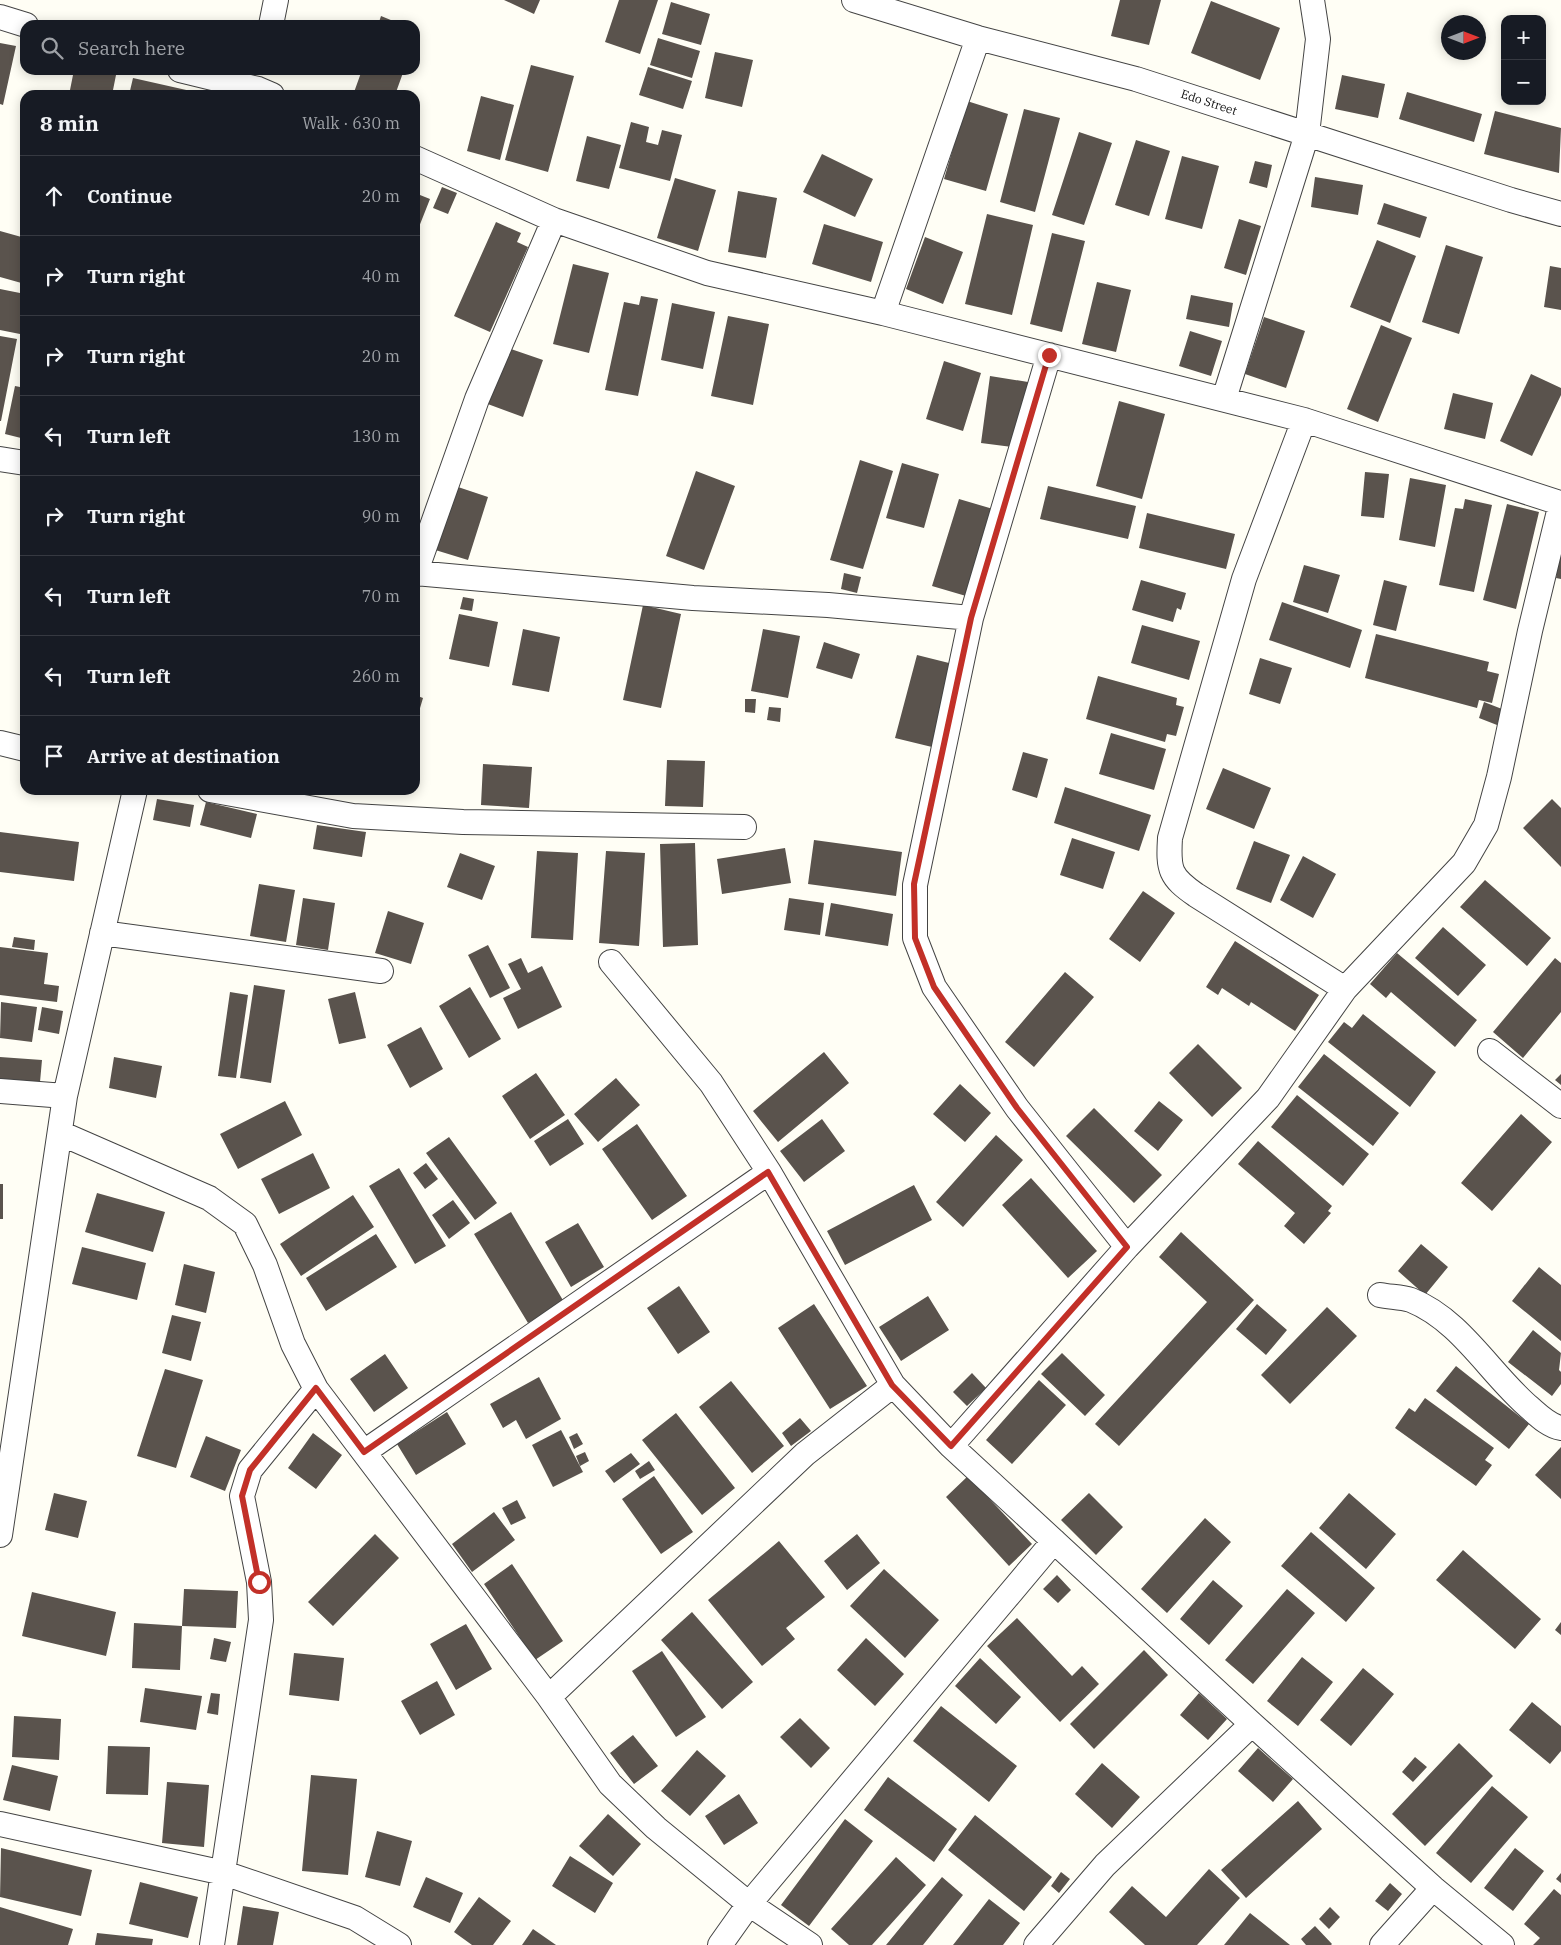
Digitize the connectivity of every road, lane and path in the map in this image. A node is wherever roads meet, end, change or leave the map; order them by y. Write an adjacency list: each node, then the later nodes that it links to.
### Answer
1 (276, 0): 5 (street)
2 (854, 0): 7 (street, Edo Street)
3 (1312, 0): 10 (street)
4 (0, 17): 6 (street)
5 (272, 20)
6 (20, 23)
7 (978, 38): 10 (street, Edo Street); 14 (street)
8 (204, 75): 9 (street)
9 (262, 87)
10 (1307, 134): 12 (street, Edo Street); 16 (street)
11 (420, 160): 13 (street)
12 (1561, 214)
13 (554, 220): 14 (street); 21 (street)
14 (883, 313): 15 (street)
15 (1049, 355): 16 (street); 23 (street)
16 (1224, 399): 17 (street)
17 (1304, 420): 20 (street); 32 (street)
18 (0, 459): 19 (street)
19 (20, 462)
20 (1560, 503): 32 (street)
21 (420, 560)
22 (420, 574): 23 (street)
23 (971, 618): 39 (street)
24 (0, 743): 25 (street)
25 (20, 748)
26 (134, 795): 29 (street)
27 (238, 795): 28 (street)
28 (744, 827)
29 (102, 934): 31 (street); 35 (street)
30 (611, 962): 38 (street)
31 (382, 971)
32 (1345, 989): 39 (street)
33 (1490, 1051): 36 (street)
34 (0, 1091): 35 (street)
35 (65, 1096): 37 (street)
36 (1561, 1106)
37 (60, 1133): 42 (street); 46 (street)
38 (768, 1172): 41 (street); 45 (street)
39 (1127, 1247): 44 (street)
40 (1380, 1295): 43 (street)
41 (892, 1385): 44 (street); 48 (street)
42 (316, 1388): 45 (street); 51 (street)
43 (1561, 1428)
44 (951, 1446): 47 (street)
45 (364, 1452): 48 (street)
46 (0, 1535)
47 (1054, 1541): 49 (street); 53 (street)
48 (549, 1698): 53 (street)
49 (1252, 1724): 52 (street); 58 (street)
50 (0, 1824): 51 (street)
51 (224, 1873): 54 (street); 55 (street)
52 (1433, 1888): 59 (street); 60 (street)
53 (749, 1904): 56 (street); 57 (street)
54 (212, 1945)
55 (399, 1945)
56 (720, 1945)
57 (810, 1945)
58 (1036, 1945)
59 (1382, 1945)
60 (1502, 1945)

